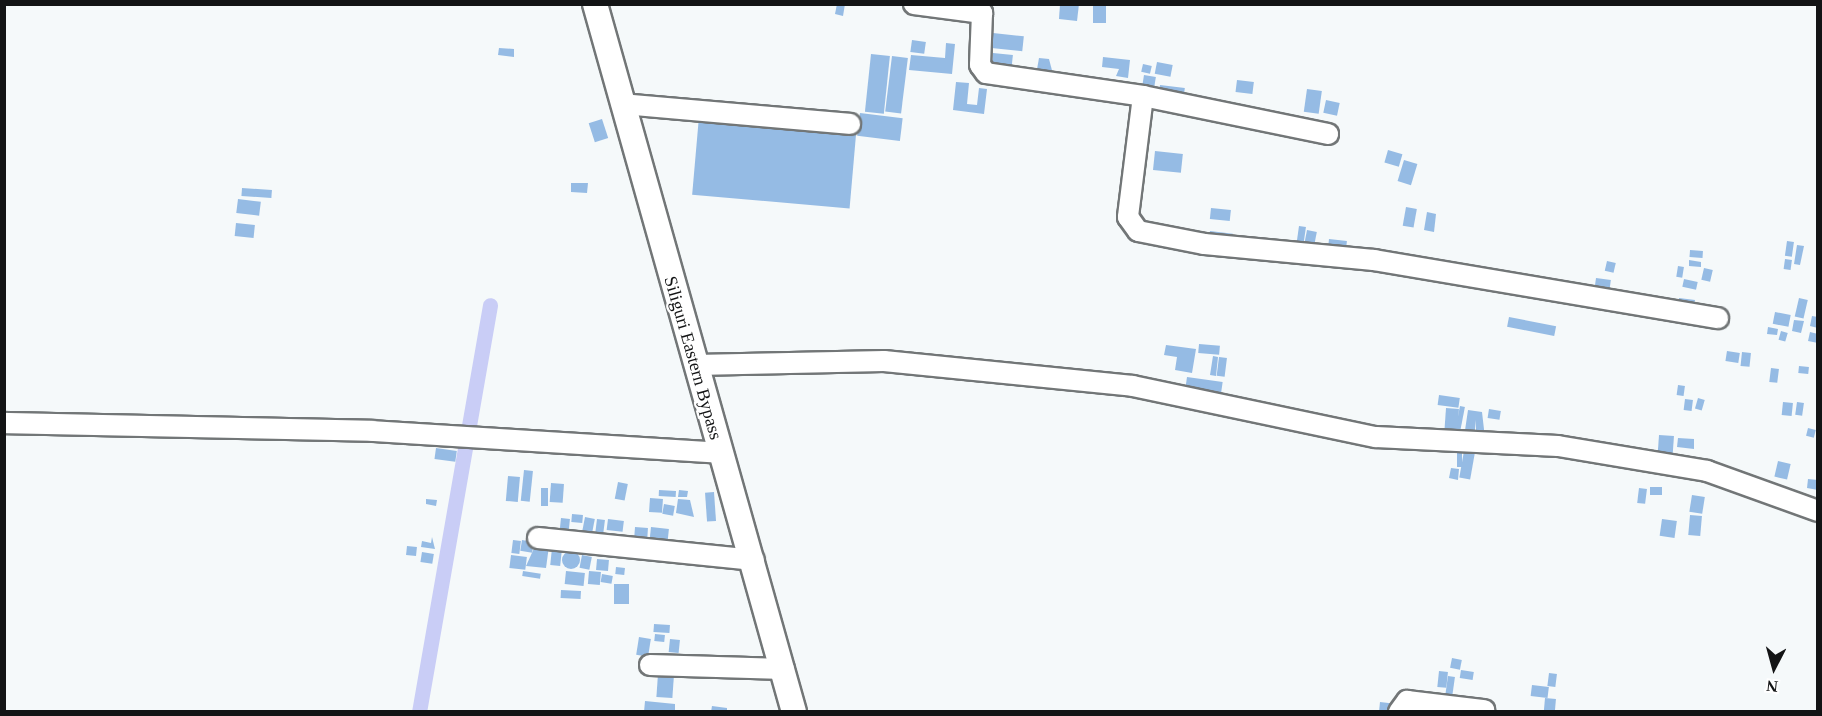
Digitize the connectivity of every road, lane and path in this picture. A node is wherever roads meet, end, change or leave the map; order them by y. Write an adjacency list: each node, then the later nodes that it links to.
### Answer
1 (595, 4): 4 (main road, Siliguri Eastern Bypass)
2 (914, 4): 3 (street)
3 (1143, 96): 6 (street); 7 (street)
4 (622, 104): 5 (street); 8 (main road, Siliguri Eastern Bypass)
5 (850, 124)
6 (1328, 135)
7 (1718, 318)
8 (695, 365): 10 (main road, Siliguri Eastern Bypass); 11 (street)
9 (4, 423): 10 (street)
10 (721, 453): 13 (main road, Siliguri Eastern Bypass)
11 (1818, 511)
12 (538, 538): 13 (street)
13 (754, 560): 15 (main road, Siliguri Eastern Bypass)
14 (650, 665): 15 (street)
15 (783, 669): 17 (main road, Siliguri Eastern Bypass)
16 (1484, 710): 18 (street)
17 (794, 711)
18 (1399, 711)

